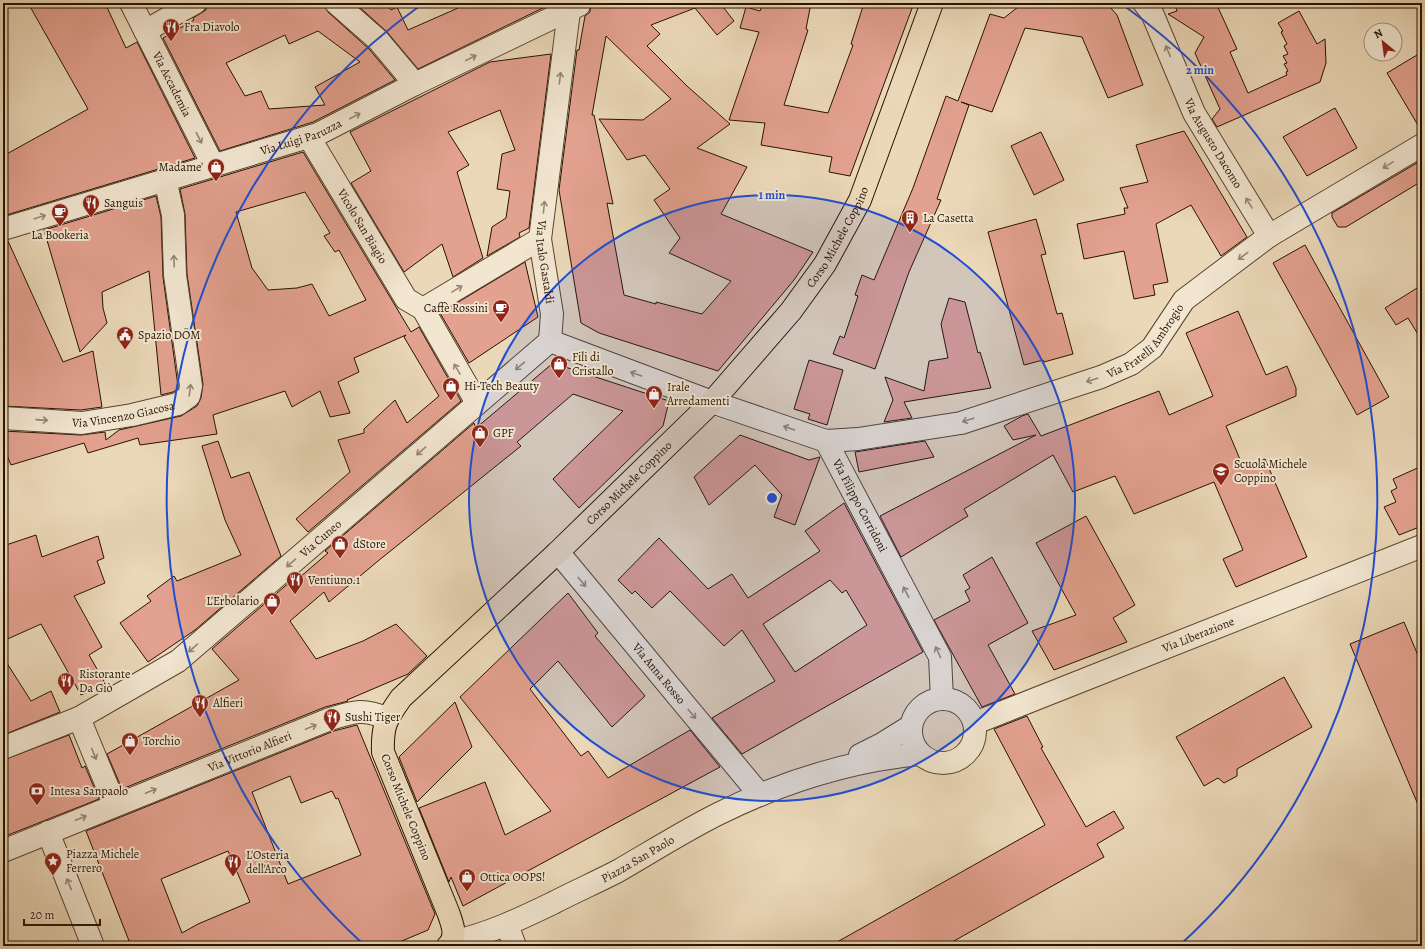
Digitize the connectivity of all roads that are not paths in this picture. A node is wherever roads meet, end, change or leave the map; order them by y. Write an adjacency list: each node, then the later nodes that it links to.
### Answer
1 (131, 3): 7 (street, Via Accademia)
2 (336, 3): 8 (street)
3 (932, 3): 18 (main road, Corso Michele Coppino)
4 (1144, 3): 14 (street, Via Augusto Dacomo, one-way to 4)
5 (192, 5): 7 (street)
6 (575, 7): 8 (street, Via Luigi Paruzza, one-way to 6); 15 (street, Via Italo Gastaldi, one-way to 6)
7 (145, 31): 11 (street, Via Accademia, one-way to 11)
8 (415, 84): 9 (street, Via Luigi Paruzza, one-way to 8)
9 (309, 137): 11 (street, Via Luigi Paruzza); 16 (street, Vicolo San Biagio)
10 (1422, 145): 14 (street, Via Fratelli Ambrogio, one-way to 14)
11 (213, 165): 12 (street, Via Luigi Paruzza)
12 (165, 179): 13 (street, Via Luigi Paruzza, one-way to 12); 20 (street, Via Vincenzo Giacosa, one-way to 12)
13 (3, 229)
14 (1269, 236): 21 (street, Via Fratelli Ambrogio, one-way to 21)
15 (540, 238): 16 (street, one-way to 15); 17 (street, Via Italo Gastaldi)
16 (423, 309): 19 (street, Vicolo San Biagio, one-way to 16)
17 (550, 341): 18 (street, one-way to 17); 19 (street, Via Cuneo, one-way to 19)
18 (712, 402): 21 (street, one-way to 18); 23 (main road, Corso Michele Coppino)
19 (477, 403): 25 (street, Via Cuneo, one-way to 25)
20 (3, 418)
21 (826, 441): 24 (street, Via Filippo Corridoni, one-way to 21)
22 (1422, 546): 27 (street, Via Liberazione)
23 (558, 552): 26 (main road, Corso Michele Coppino); 32 (street, Via Anna Rosso, one-way to 32)
24 (942, 689): 27 (street); 28 (street, Piazza San Paolo)
25 (79, 718): 29 (street, Via Cuneo); 33 (street, one-way to 33)
26 (386, 718): 33 (street, Via Vittorio Alfieri, one-way to 26); 37 (main road, Corso Michele Coppino)
27 (975, 723): 30 (street)
28 (911, 726): 30 (street); 31 (street, Piazza San Paolo)
29 (3, 748)
30 (919, 754): 31 (street, Piazza San Paolo)
31 (823, 773): 32 (street, Piazza San Paolo)
32 (760, 795): 36 (street, Piazza San Paolo)
33 (115, 805): 34 (street, one-way to 33)
34 (48, 832): 35 (street); 38 (street, one-way to 34)
35 (3, 851)
36 (507, 926): 37 (street, Piazza San Paolo); 39 (street)
37 (450, 944)
38 (94, 946)
39 (515, 946)

